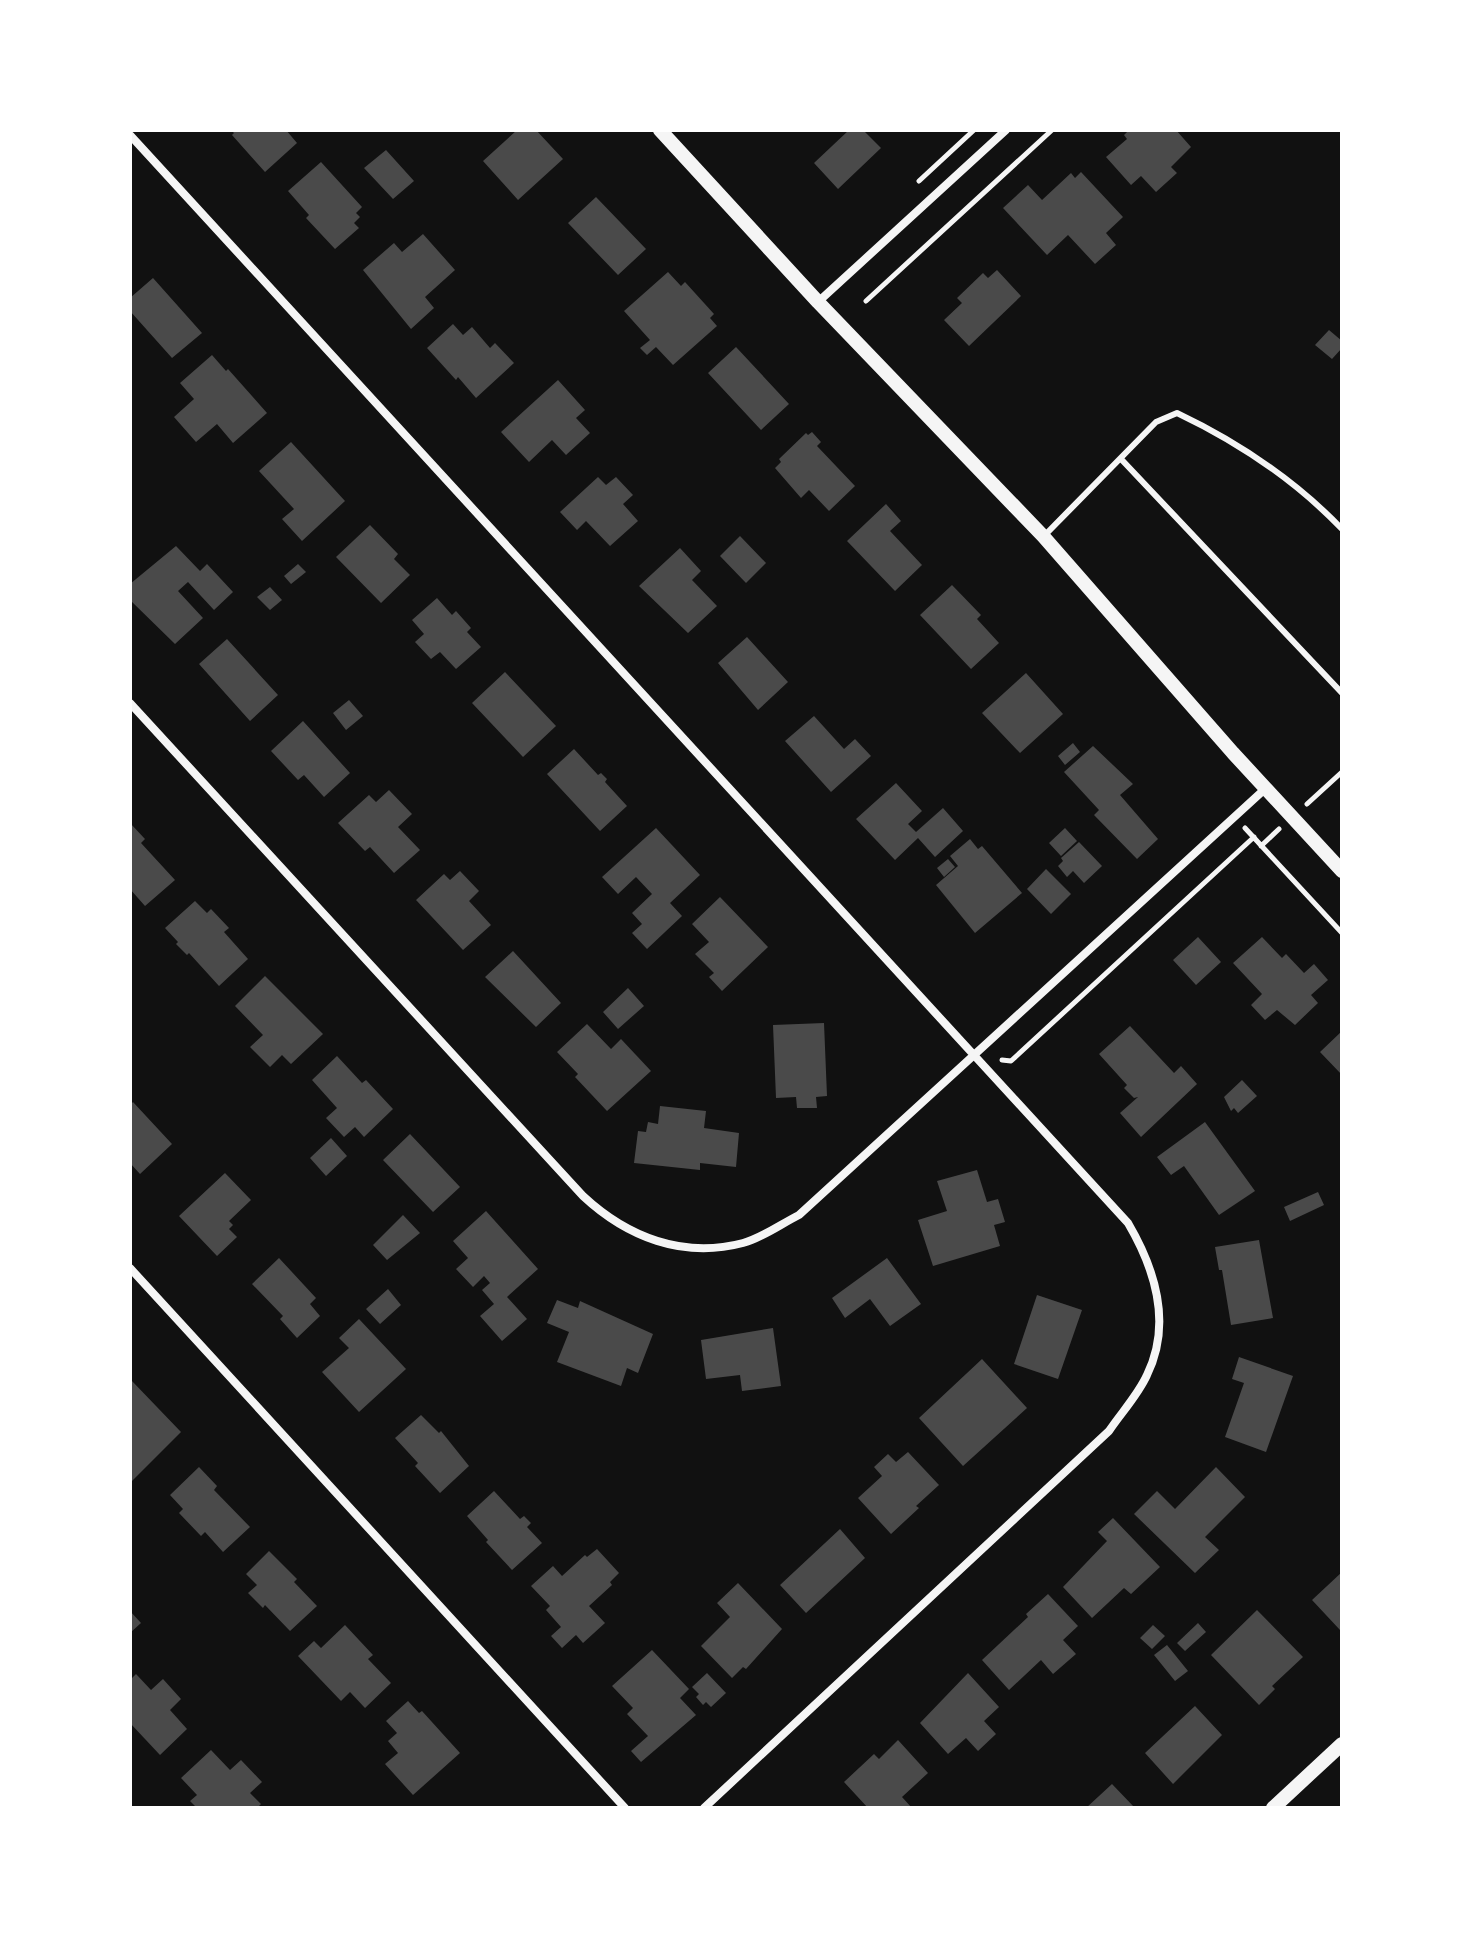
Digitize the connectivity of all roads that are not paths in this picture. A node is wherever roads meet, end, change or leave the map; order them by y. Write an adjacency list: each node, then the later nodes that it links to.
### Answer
1 (660, 130): 4 (street)
2 (1006, 130): 4 (street)
3 (130, 135): 12 (street)
4 (818, 302): 7 (street)
5 (1121, 459): 6 (lane); 7 (lane); 8 (lane)
6 (1341, 525)
7 (1043, 536): 10 (street)
8 (1342, 693)
9 (130, 703): 12 (street)
10 (1266, 788): 11 (street); 12 (street)
11 (1342, 871)
12 (975, 1056): 16 (street)
13 (130, 1268): 15 (street)
14 (1342, 1744): 17 (street)
15 (625, 1808)
16 (704, 1808)
17 (1273, 1808)

